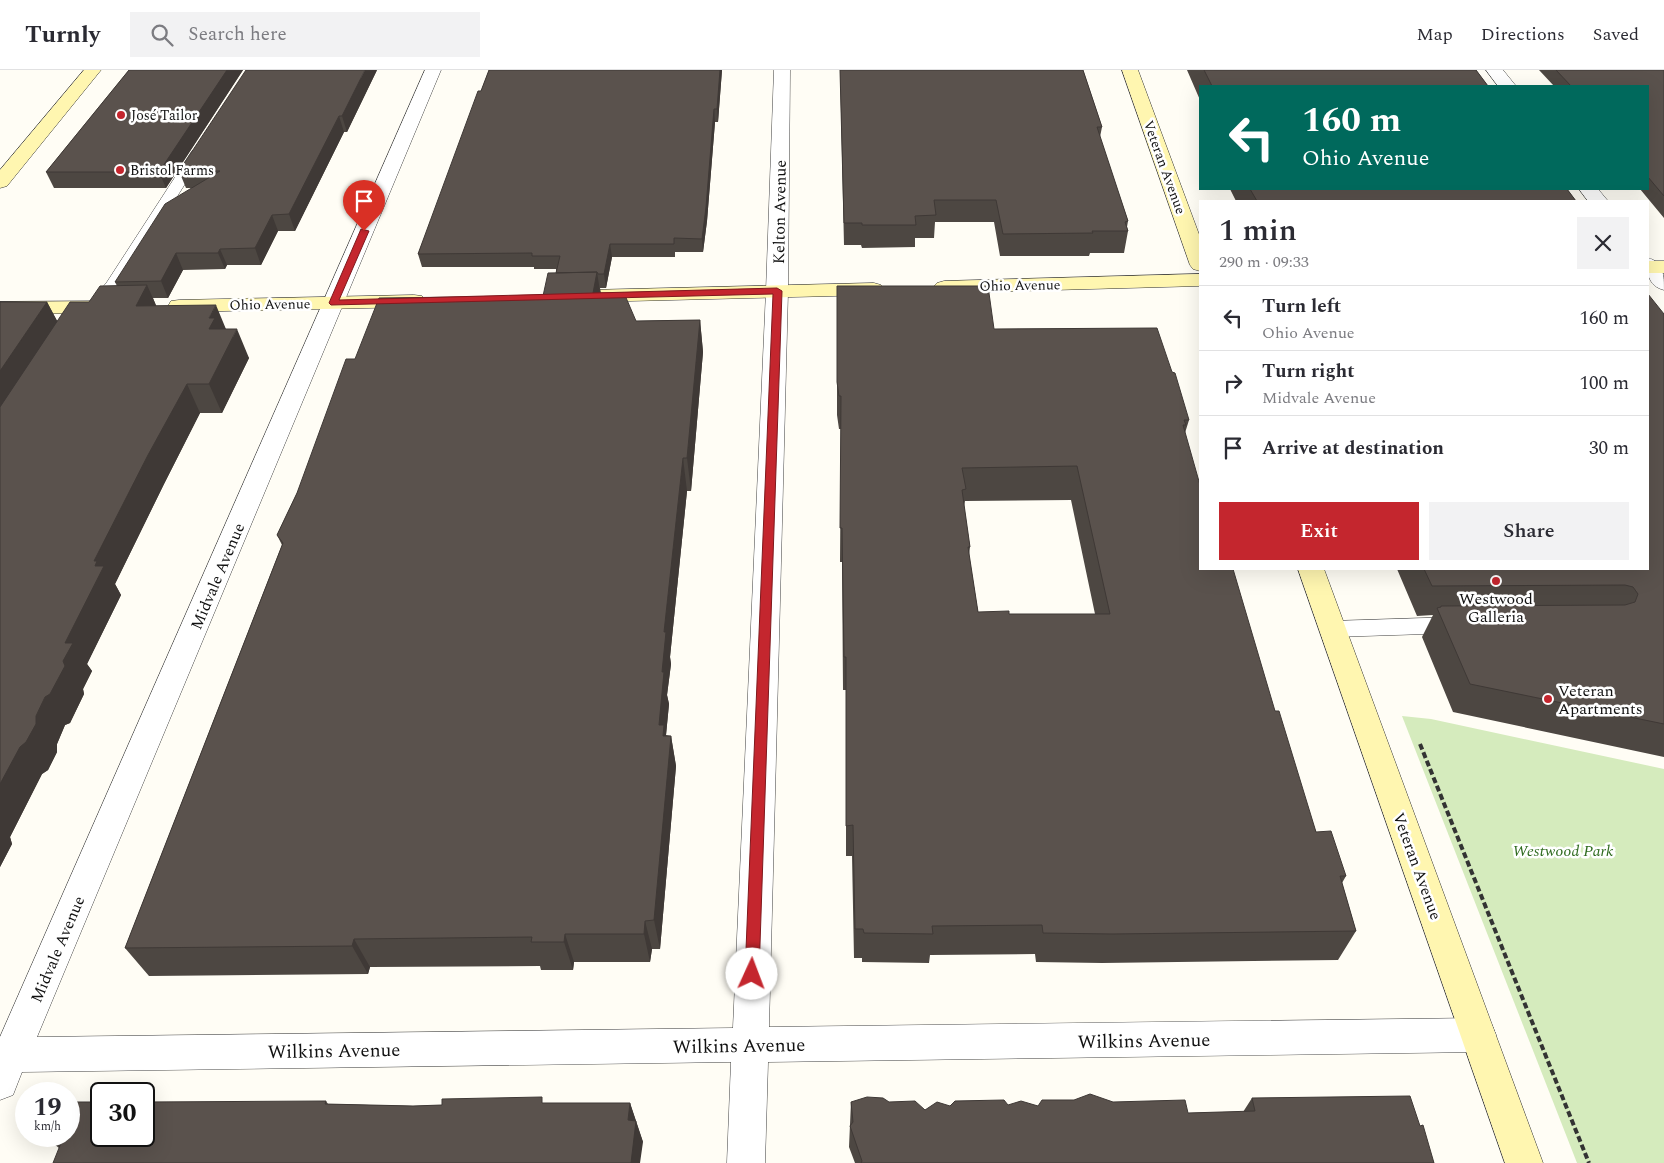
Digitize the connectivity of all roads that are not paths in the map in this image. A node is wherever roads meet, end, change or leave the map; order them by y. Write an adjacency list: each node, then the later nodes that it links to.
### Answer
1 (93, 70): 8 (street)
2 (433, 70): 20 (street, Midvale Avenue)
3 (782, 70): 17 (street, Kelton Avenue)
4 (1130, 70): 11 (street, Veteran Avenue)
5 (1494, 70): 6 (street)
6 (1506, 85)
7 (204, 142): 24 (lane)
8 (0, 182)
9 (1589, 190): 10 (street)
10 (1597, 200)
11 (1199, 261)
12 (1652, 266): 14 (street)
13 (1199, 280): 15 (street, Ohio Avenue)
14 (1664, 284)
15 (927, 287)
16 (897, 288): 17 (street)
17 (777, 291): 18 (street); 29 (street, Kelton Avenue)
18 (571, 297)
19 (431, 300): 20 (street, Ohio Avenue)
20 (334, 303): 21 (street, Ohio Avenue); 30 (street, Midvale Avenue)
21 (154, 306)
22 (124, 307): 24 (street)
23 (0, 308): 24 (street)
24 (88, 315)
25 (1311, 570): 27 (street, Veteran Avenue)
26 (1476, 625): 27 (lane)
27 (1333, 629): 28 (street, Veteran Avenue)
28 (1478, 1035): 29 (street, Wilkins Avenue); 32 (street, Veteran Avenue)
29 (750, 1045): 30 (street, Wilkins Avenue); 31 (street, Kelton Avenue)
30 (4, 1064)
31 (746, 1163)
32 (1524, 1163)

